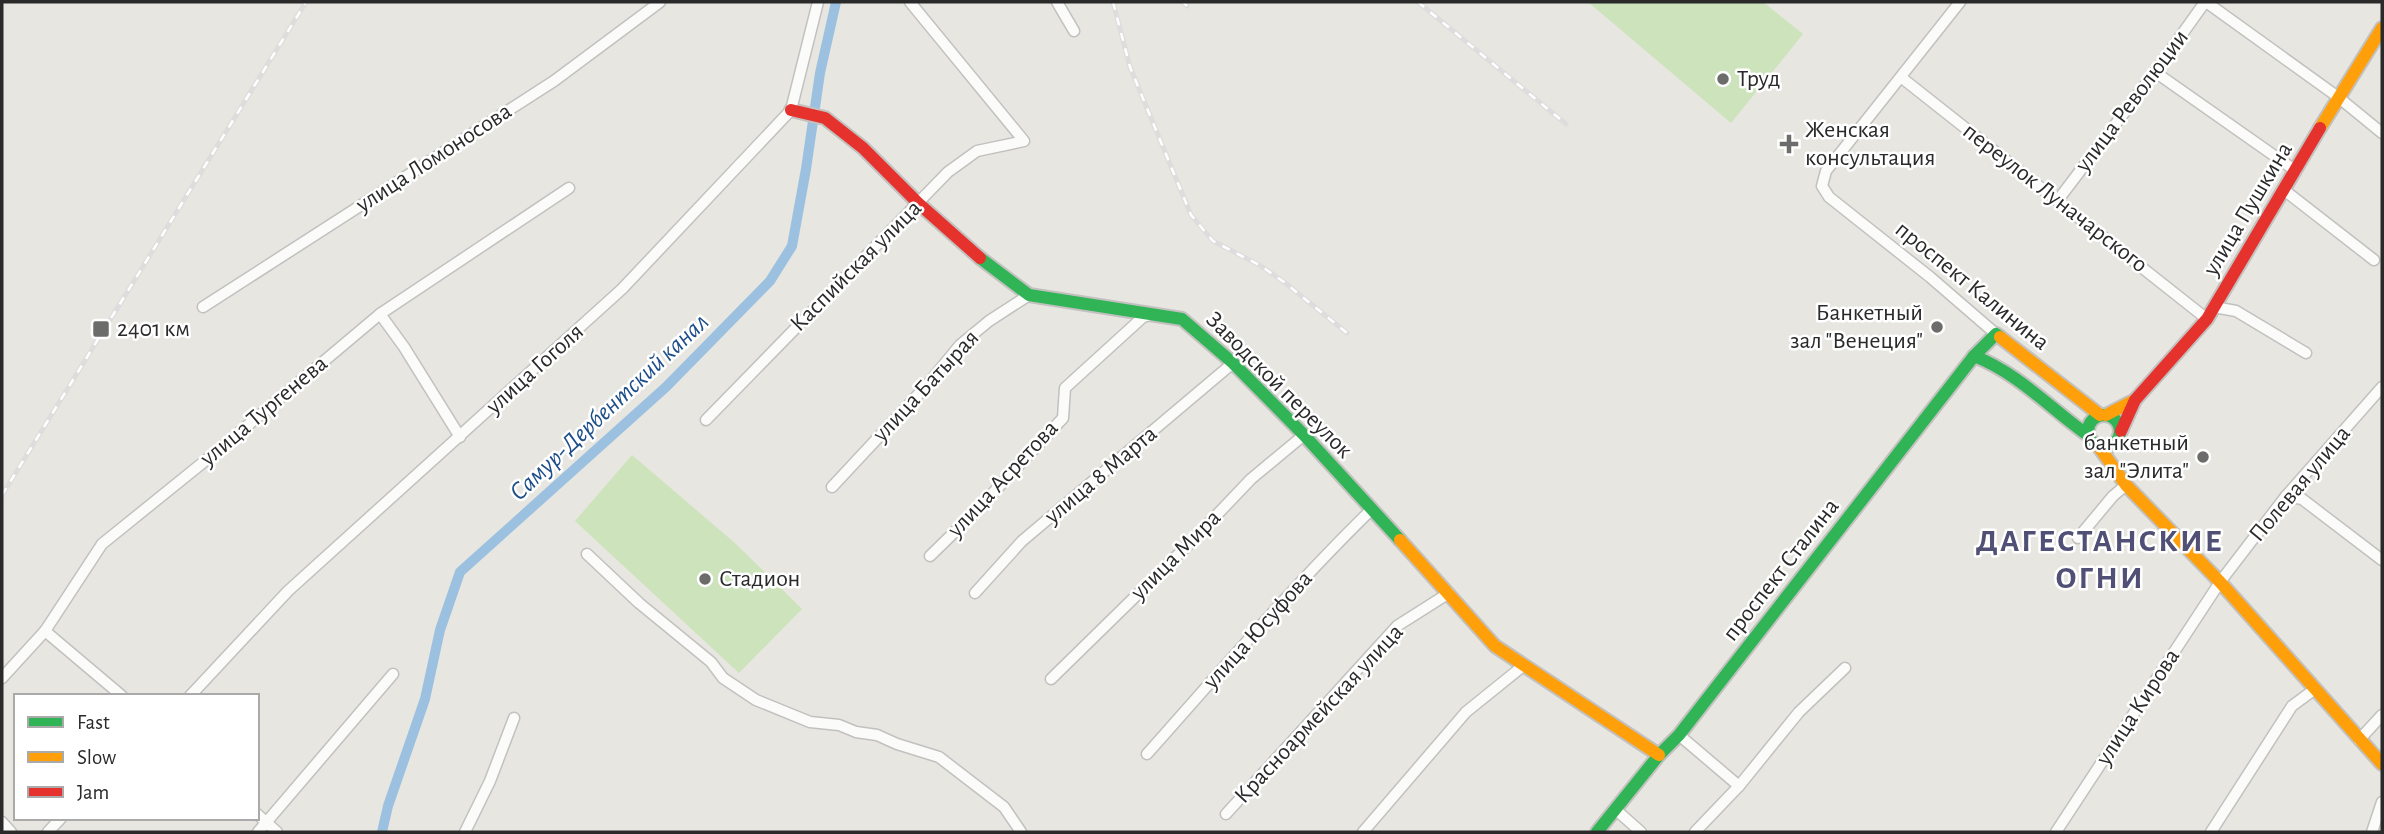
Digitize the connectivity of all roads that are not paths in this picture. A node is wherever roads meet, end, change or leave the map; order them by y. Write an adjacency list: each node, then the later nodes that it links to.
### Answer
1 (660, 2): 21 (street, улица Ломоносова)
2 (818, 2): 12 (street, улица Гоголя)
3 (910, 2): 18 (street, Каспийская улица)
4 (1057, 2): 8 (street)
5 (1960, 2): 10 (street)
6 (2206, 2): 9 (street, улица Революции); 11 (street)
7 (2382, 28): 11 (street, улица Пушкина)
8 (1074, 31)
9 (2155, 72): 14 (street); 17 (street, улица Революции)
10 (1902, 78): 17 (street, переулок Луначарского); 26 (street, проспект Калинина)
11 (2338, 97): 13 (street); 14 (street, улица Пушкина)
12 (796, 111): 18 (street, Заводской переулок); 37 (street, улица Гоголя)
13 (2382, 132)
14 (2296, 171): 16 (street, улица Пушкина)
15 (569, 188): 23 (street, улица Тургенева)
16 (2284, 190): 19 (street); 22 (street, улица Пушкина)
17 (2058, 201): 25 (street, переулок Луначарского)
18 (918, 203): 20 (street, Заводской переулок); 33 (street, Каспийская улица)
19 (2374, 260)
20 (1029, 295): 24 (street, Заводской переулок); 40 (street, улица Батырая)
21 (203, 307)
22 (2214, 307): 25 (street, улица Пушкина); 27 (street)
23 (380, 314): 37 (street); 50 (street, улица Тургенева)
24 (1154, 314): 29 (street, Заводской переулок); 45 (street, улица Асретова)
25 (2207, 319): 31 (street, улица Пушкина)
26 (1996, 334): 28 (street, проспект Сталина); 32 (street, проспект Калинина)
27 (2306, 353)
28 (1974, 356): 36 (street, проспект Калинина); 61 (street, проспект Сталина)
29 (1233, 363): 35 (street, Заводской переулок); 48 (street, улица 8 Марта)
30 (2382, 387): 41 (street, Полевая улица)
31 (2135, 400): 32 (street); 34 (street)
32 (2103, 415): 34 (street); 36 (street)
33 (706, 420)
34 (2120, 432): 38 (street); 39 (street)
35 (1304, 435): 42 (street, Заводской переулок); 55 (street, улица Мира)
36 (2089, 436): 38 (street)
37 (460, 437): 58 (street, улица Гоголя)
38 (2099, 447): 39 (street)
39 (2124, 481): 43 (street); 47 (street)
40 (832, 487)
41 (2286, 496): 46 (street); 47 (street, Полевая улица)
42 (1372, 509): 49 (street, Заводской переулок); 63 (street, улица Юсуфова)
43 (2078, 538)
44 (587, 554): 77 (street)
45 (930, 556)
46 (2382, 560)
47 (2220, 582): 56 (street); 82 (street, улица Кирова)
48 (975, 593)
49 (1449, 593): 51 (street, Заводской переулок); 69 (street, Красноармейская улица)
50 (45, 631): 54 (street, улица Тургенева); 57 (street)
51 (1523, 666): 64 (street, Заводской переулок); 78 (street)
52 (1845, 668): 66 (street)
53 (393, 674): 72 (street)
54 (2, 678)
55 (1051, 679)
56 (2315, 689): 62 (street); 83 (street)
57 (120, 694)
58 (192, 694)
59 (2382, 715): 62 (street)
60 (514, 718): 76 (street)
61 (1679, 735): 64 (street, проспект Сталина); 66 (street)
62 (2359, 740): 65 (street)
63 (1147, 754)
64 (1659, 755): 68 (street, проспект Сталина)
65 (2382, 764)
66 (1739, 786): 81 (street)
67 (2382, 802): 84 (street)
68 (1615, 809): 79 (street, проспект Сталина); 80 (street)
69 (1226, 814)
70 (259, 816): 72 (street)
71 (2, 822): 73 (street)
72 (268, 824): 74 (street); 75 (street)
73 (11, 832)
74 (258, 832)
75 (278, 832)
76 (465, 832)
77 (1021, 832)
78 (1363, 832)
79 (1597, 832)
80 (1641, 832)
81 (1695, 832)
82 (2056, 832)
83 (2211, 832)
84 (2372, 832)

